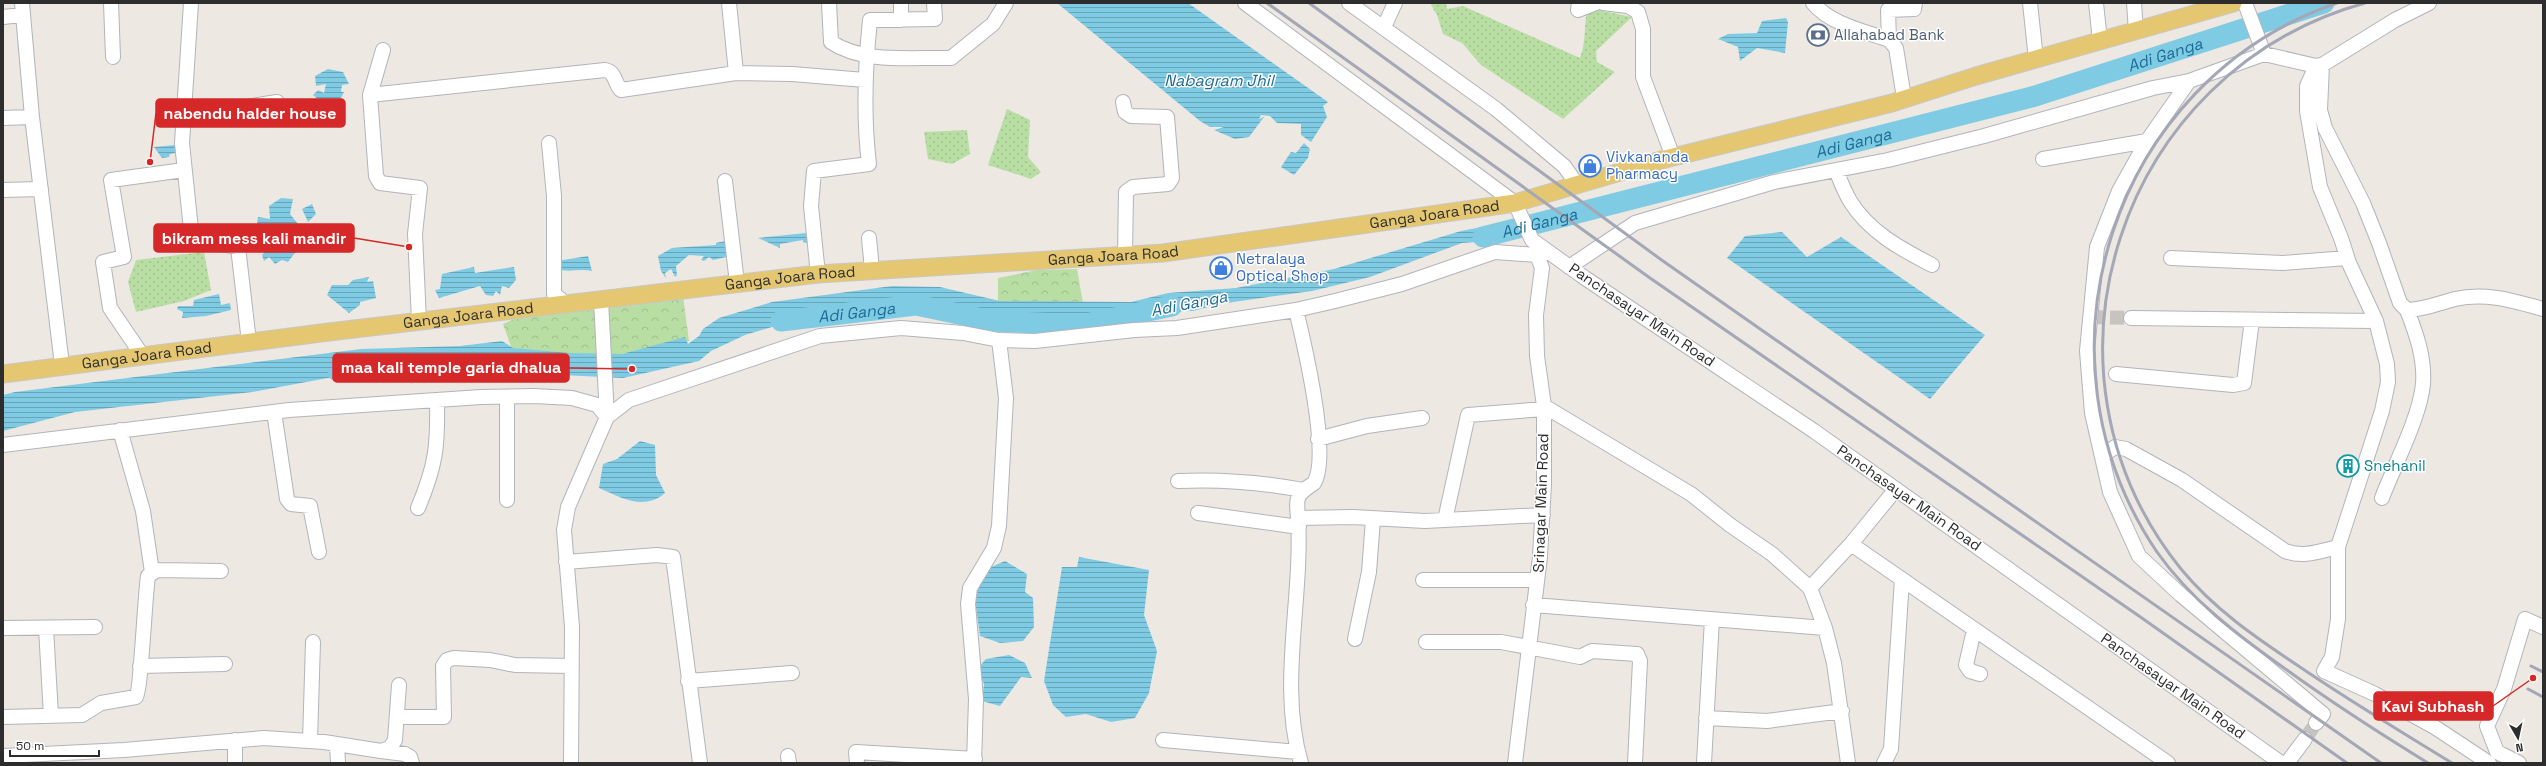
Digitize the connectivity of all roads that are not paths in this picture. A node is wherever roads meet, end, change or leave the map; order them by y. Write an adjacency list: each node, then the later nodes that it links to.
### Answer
1 (111, 3): 32 (street)
2 (191, 3): 43 (street)
3 (729, 3): 35 (street)
4 (829, 3): 31 (street)
5 (900, 3): 24 (street)
6 (934, 3): 24 (street)
7 (1006, 3): 31 (street)
8 (1245, 3): 55 (street)
9 (1349, 3): 25 (street)
10 (1396, 3): 25 (street)
11 (1579, 3): 12 (street)
12 (1596, 3)
13 (1603, 3): 47 (street)
14 (1813, 3): 27 (street)
15 (1915, 3): 27 (street)
16 (2030, 3): 33 (street)
17 (2096, 3): 28 (street)
18 (2134, 3): 26 (street)
19 (2233, 3): 26 (main road, Ganga Joara Road)
20 (2245, 3): 30 (street)
21 (2429, 3): 34 (street)
22 (22, 9): 23 (street); 42 (street)
23 (3, 16)
24 (901, 20): 31 (street)
25 (1384, 27): 52 (street)
26 (2136, 31): 28 (main road, Ganga Joara Road)
27 (1889, 40): 39 (street)
28 (2100, 41): 33 (main road, Ganga Joara Road)
29 (383, 50): 38 (street)
30 (2264, 54): 34 (street); 37 (street)
31 (866, 56): 36 (street)
32 (113, 57)
33 (2036, 59): 39 (main road, Ganga Joara Road)
34 (2319, 66): 60 (street); 70 (street)
35 (736, 73): 36 (street); 38 (street)
36 (865, 80): 64 (street)
37 (2189, 82): 45 (street); 50 (street)
38 (370, 95): 74 (street)
39 (1904, 98): 47 (main road, Ganga Joara Road)
40 (277, 102): 43 (street)
41 (1123, 102): 58 (street)
42 (32, 117): 44 (street); 53 (street)
43 (183, 117): 49 (street)
44 (3, 118)
45 (2147, 140): 48 (street); 90 (street)
46 (549, 143): 67 (street)
47 (1673, 157): 52 (main road, Ganga Joara Road)
48 (2043, 159)
49 (184, 170): 76 (street); 77 (street)
50 (1836, 170): 61 (street); 62 (street)
51 (725, 181): 65 (street)
52 (1577, 184): 55 (main road, Ganga Joara Road)
53 (41, 189): 54 (street); 78 (street)
54 (3, 190)
55 (1515, 203): 57 (street, Panchasayar Main Road); 58 (main road, Ganga Joara Road)
56 (869, 238): 63 (street)
57 (1542, 253): 62 (street, Panchasayar Main Road); 69 (street); 83 (street, Srinagar Main Road)
58 (1125, 255): 63 (main road, Ganga Joara Road)
59 (2171, 258): 60 (street)
60 (2347, 258): 73 (street)
61 (1932, 265)
62 (1569, 266): 92 (street, Panchasayar Main Road)
63 (872, 270): 64 (main road, Ganga Joara Road)
64 (818, 274): 65 (main road, Ganga Joara Road)
65 (737, 283): 66 (main road, Ganga Joara Road)
66 (601, 300): 67 (main road, Ganga Joara Road); 85 (street)
67 (566, 304): 74 (main road, Ganga Joara Road)
68 (2543, 309): 70 (street)
69 (1296, 310): 75 (street); 88 (street)
70 (2407, 310): 94 (street)
71 (2131, 318): 72 (street)
72 (2252, 320): 73 (street); 80 (street)
73 (2376, 320): 103 (street)
74 (419, 321): 76 (main road, Ganga Joara Road)
75 (1000, 340): 85 (street); 145 (street)
76 (249, 342): 77 (main road, Ganga Joara Road)
77 (142, 355): 78 (main road, Ganga Joara Road)
78 (62, 365): 79 (main road, Ganga Joara Road)
79 (3, 374)
80 (2116, 374)
81 (507, 397): 82 (street); 85 (street); 95 (street)
82 (437, 400): 84 (street); 96 (street)
83 (1544, 408): 98 (street, Srinagar Main Road); 100 (street); 111 (street)
84 (274, 412): 87 (street); 104 (street)
85 (607, 417): 105 (street)
86 (1422, 418): 88 (street)
87 (120, 430): 89 (street); 107 (street)
88 (1318, 439): 93 (street)
89 (3, 445)
90 (2102, 456): 103 (street); 136 (street)
91 (1178, 481): 93 (street)
92 (1896, 489): 102 (street); 158 (street, Panchasayar Main Road)
93 (1303, 490): 101 (street)
94 (2382, 498)
95 (507, 500)
96 (418, 508)
97 (1198, 513): 101 (street)
98 (1543, 515): 100 (street); 110 (street, Srinagar Main Road)
99 (1373, 519): 100 (street); 101 (street); 120 (street)
100 (1445, 520)
101 (1299, 522): 144 (street)
102 (1851, 544): 108 (street); 111 (street)
103 (2338, 547): 160 (street)
104 (319, 552)
105 (566, 562): 126 (street); 129 (street)
106 (221, 570): 107 (street)
107 (152, 572): 125 (street)
108 (1902, 579): 119 (street); 156 (street)
109 (1423, 580): 110 (street)
110 (1537, 580): 112 (street, Srinagar Main Road)
111 (1810, 588): 118 (street)
112 (1533, 605): 113 (street); 123 (street, Srinagar Main Road)
113 (1712, 619): 118 (street); 135 (street)
114 (95, 627): 117 (street)
115 (2543, 627): 161 (street)
116 (3, 628): 117 (street)
117 (46, 628): 132 (street)
118 (1825, 628): 131 (street)
119 (1974, 630): 128 (street); 157 (street)
120 (1355, 639)
121 (313, 642): 140 (street)
122 (1426, 642): 123 (street)
123 (1529, 648): 152 (street, Srinagar Main Road); 153 (street)
124 (225, 664): 125 (street)
125 (140, 666): 132 (street)
126 (572, 666): 134 (street); 149 (street)
127 (792, 673): 129 (street)
128 (1980, 674)
129 (688, 681): 150 (street)
130 (399, 686): 134 (street)
131 (1842, 711): 135 (street); 155 (street)
132 (51, 716): 133 (street)
133 (3, 717)
134 (397, 717): 142 (street)
135 (1706, 718): 154 (street)
136 (2316, 723)
137 (2305, 739): 159 (street)
138 (235, 740): 140 (street); 143 (street); 146 (street)
139 (1164, 740): 144 (street)
140 (310, 741): 141 (street)
141 (336, 745): 142 (street); 147 (street)
142 (381, 751): 148 (street)
143 (3, 756)
144 (1300, 758)
145 (975, 761): 151 (street)
146 (235, 763)
147 (338, 763)
148 (412, 763)
149 (571, 763)
150 (700, 763)
151 (858, 763)
152 (1515, 763)
153 (1635, 763)
154 (1704, 763)
155 (1848, 763)
156 (1884, 763)
157 (2168, 763)
158 (2281, 763)
159 (2287, 763)
160 (2489, 763)
161 (2519, 763)

